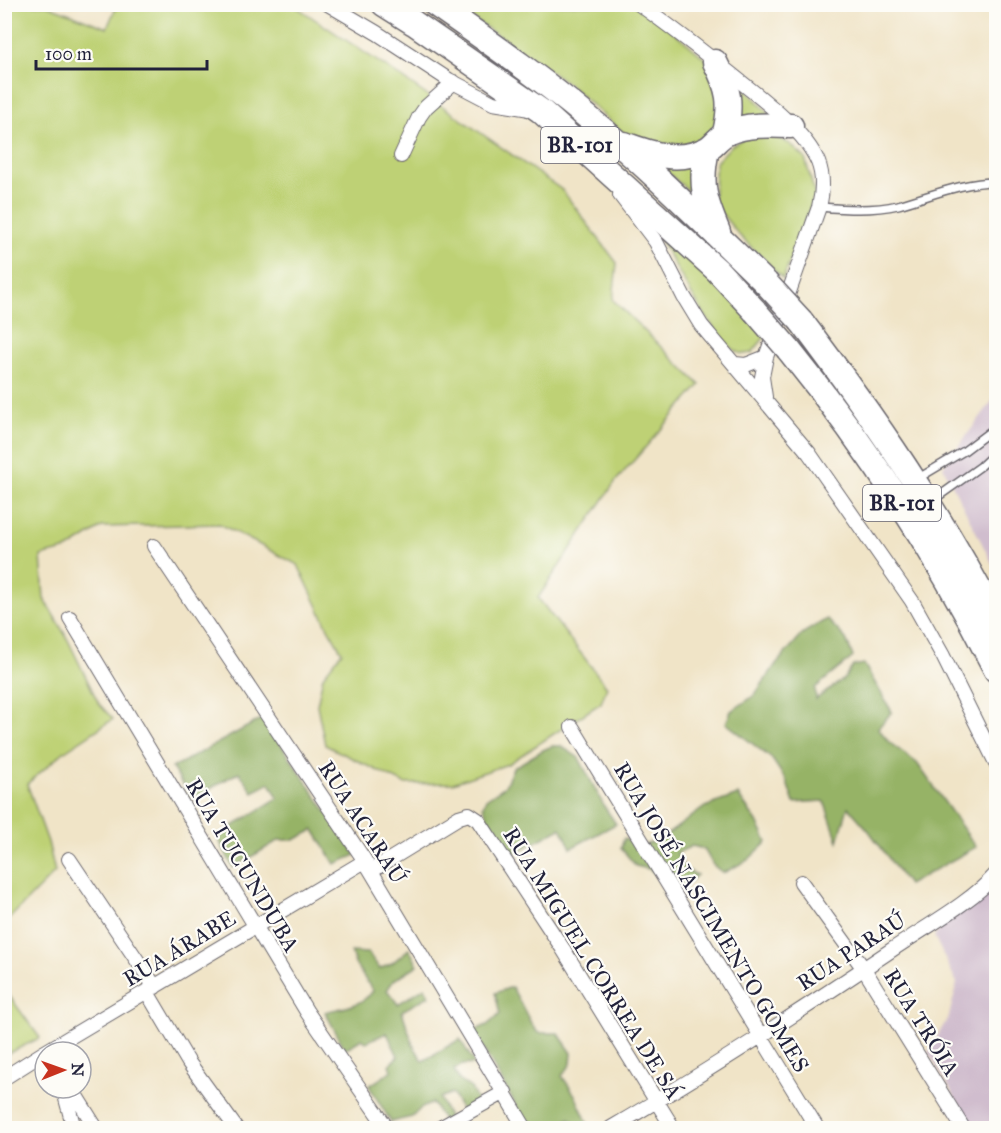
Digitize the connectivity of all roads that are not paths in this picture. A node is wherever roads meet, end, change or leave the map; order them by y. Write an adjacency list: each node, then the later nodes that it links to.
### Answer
1 (328, 4): 6 (street)
2 (384, 4): 7 (highway, BR-101)
3 (435, 4): 10 (highway, BR-101)
4 (639, 4): 5 (street)
5 (715, 62): 8 (street); 9 (highway)
6 (454, 82): 7 (street); 13 (street)
7 (541, 111): 11 (highway, BR-101)
8 (791, 126): 9 (highway); 15 (street)
9 (725, 133): 12 (highway)
10 (616, 141): 12 (highway); 16 (highway, BR-101)
11 (580, 146): 17 (highway, BR-101, bridge); 18 (street)
12 (708, 150): 16 (highway)
13 (401, 156)
14 (996, 182): 15 (lane)
15 (819, 207): 17 (street)
16 (720, 237): 22 (highway, BR-101, bridge)
17 (777, 353): 18 (street); 19 (street); 28 (highway, BR-101)
18 (735, 364): 19 (street)
19 (767, 402): 30 (street)
20 (996, 427): 22 (lane)
21 (996, 452): 23 (lane)
22 (914, 480): 23 (highway, BR-101)
23 (928, 503): 25 (highway, BR-101)
24 (154, 546): 33 (street, RUA ACARAÚ)
25 (989, 589): 27 (highway, BR-101)
26 (70, 618): 36 (street, RUA TUCUNDUBA)
27 (996, 621)
28 (996, 670)
29 (572, 727): 40 (street, RUA JOSÉ NASCIMENTO GOMES)
30 (996, 764)
31 (478, 820): 33 (street, RUA ÁRABE); 48 (street, RUA MIGUEL CORREA DE SÁ)
32 (69, 859): 38 (street)
33 (368, 866): 36 (street, RUA ÁRABE); 45 (street, RUA ACARAÚ)
34 (994, 878): 37 (street, RUA PARAÚ)
35 (801, 882): 37 (street, RUA TRÓIA)
36 (256, 927): 38 (street, RUA ÁRABE); 52 (street, RUA TUCUNDUBA)
37 (864, 969): 40 (street, RUA PARAÚ); 58 (street, RUA TRÓIA)
38 (151, 990): 39 (street, RUA ÁRABE); 51 (street)
39 (79, 1031): 41 (street, RUA ÁRABE); 42 (street)
40 (760, 1035): 48 (street, RUA PARAÚ); 57 (street, RUA JOSÉ NASCIMENTO GOMES)
41 (64, 1040)
42 (73, 1040)
43 (33, 1060): 44 (street, RUA ÁRABE)
44 (4, 1078)
45 (505, 1092): 53 (street); 54 (street, RUA ACARAÚ)
46 (66, 1100): 49 (street)
47 (78, 1100): 50 (street)
48 (657, 1102): 55 (street, RUA PARAÚ); 56 (street, RUA MIGUEL CORREA DE SÁ)
49 (74, 1128)
50 (96, 1128)
51 (236, 1128)
52 (387, 1128)
53 (440, 1128)
54 (525, 1128)
55 (611, 1128)
56 (673, 1128)
57 (817, 1128)
58 (963, 1128)

